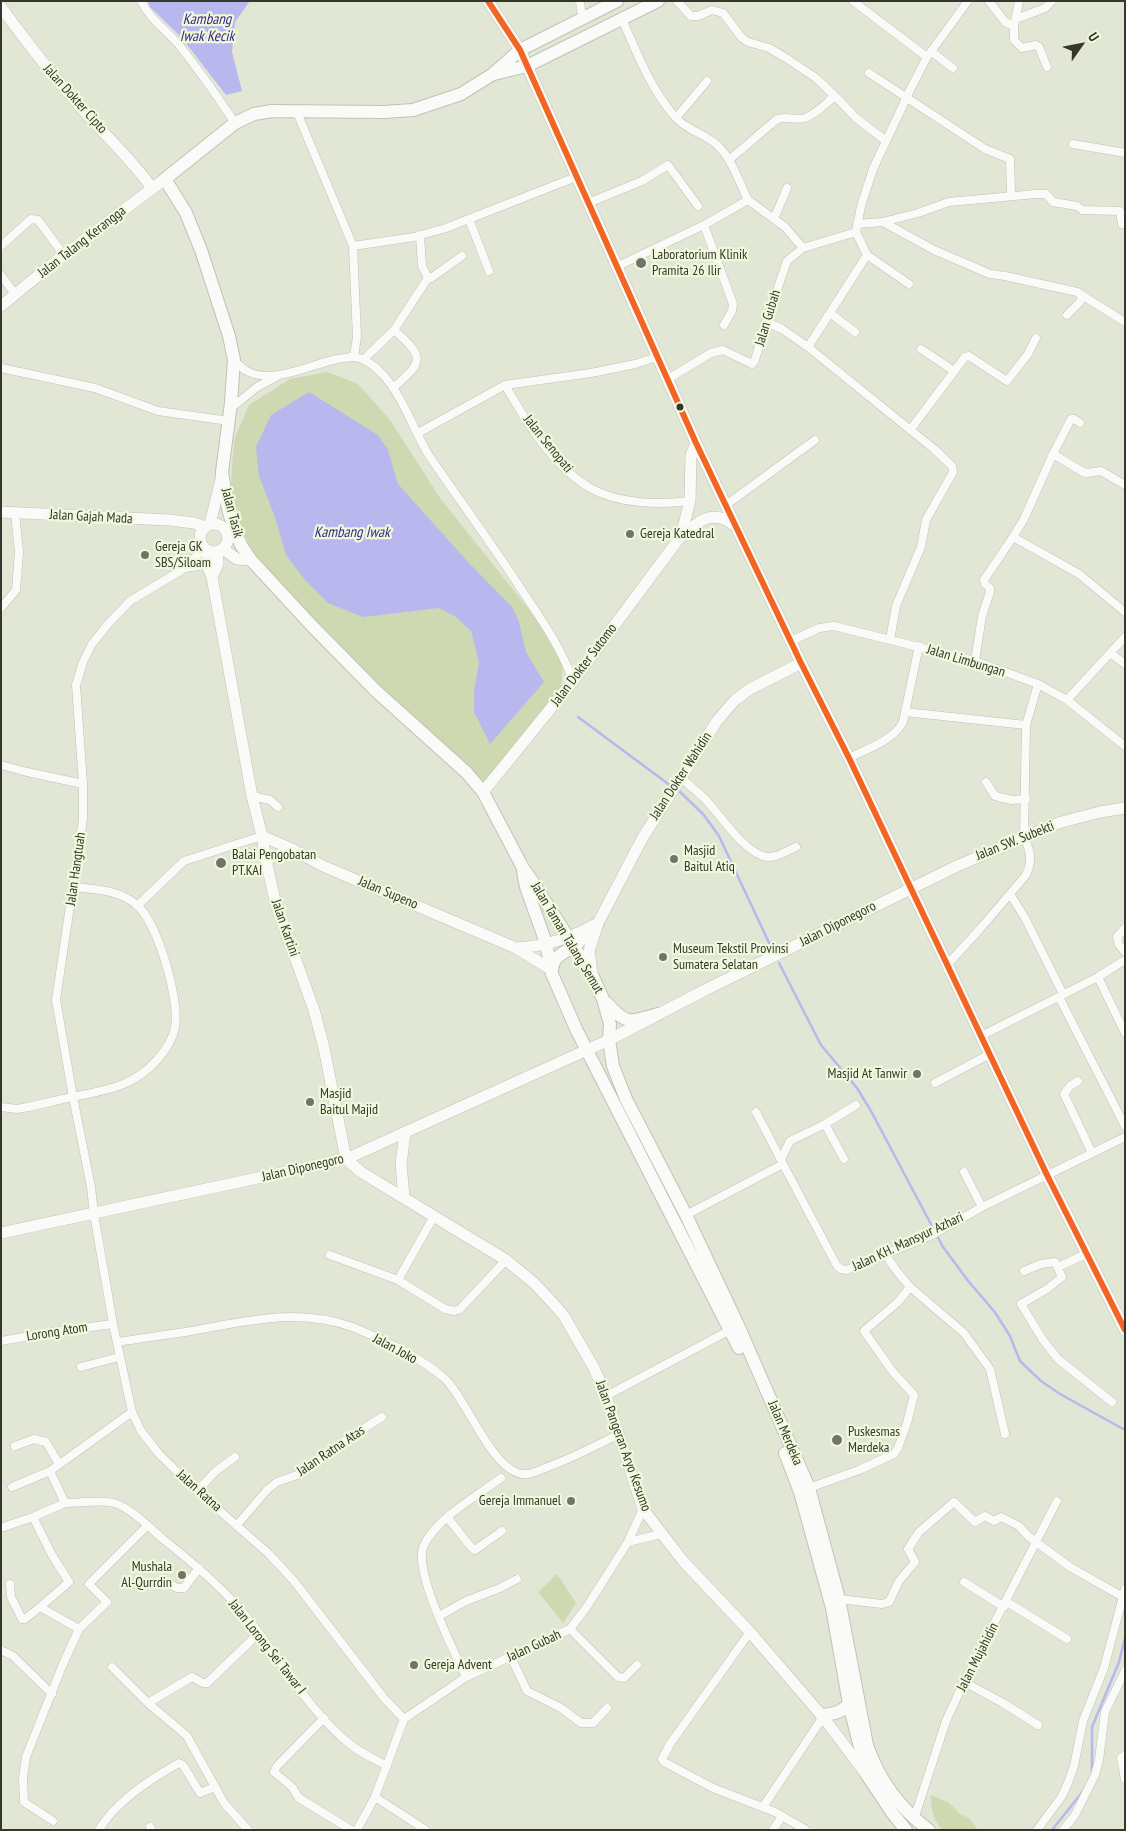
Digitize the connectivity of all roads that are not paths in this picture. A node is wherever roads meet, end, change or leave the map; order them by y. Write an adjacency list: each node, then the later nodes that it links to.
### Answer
1 (141, 1): 28 (street)
2 (488, 1): 16 (street)
3 (580, 1): 13 (street)
4 (617, 1): 13 (main road)
5 (658, 1): 14 (main road)
6 (677, 1): 24 (street)
7 (853, 1): 17 (street)
8 (989, 1): 15 (street)
9 (1018, 1): 15 (street)
10 (1052, 1): 15 (street)
11 (965, 2): 17 (street)
12 (1, 7): 35 (street, Jalan Dokter Cipto)
13 (582, 18): 16 (main road)
14 (622, 19): 18 (main road); 27 (street)
15 (1015, 22): 19 (street)
16 (520, 50): 18 (street); 22 (main road)
17 (929, 54): 20 (street); 25 (street)
18 (527, 66): 22 (main road); 33 (street)
19 (1046, 66)
20 (952, 68)
21 (869, 73): 25 (street)
22 (493, 74): 26 (main road)
23 (707, 81): 27 (street)
24 (835, 96): 29 (street); 32 (street)
25 (906, 98): 29 (street); 37 (street)
26 (296, 110): 28 (main road); 49 (street)
27 (676, 118): 32 (street)
28 (235, 123): 34 (main road)
29 (886, 141): 46 (street)
30 (1073, 144): 31 (street)
31 (1125, 153)
32 (729, 160): 38 (street)
33 (576, 176): 39 (street); 41 (street)
34 (165, 178): 35 (street, Jalan Talang Kerangga); 75 (main road, Jalan Tasik)
35 (152, 188): 51 (street, Jalan Talang Kerangga)
36 (787, 188): 42 (street)
37 (1011, 195): 43 (street, Jalan Gubah); 45 (street, Jalan Gubah)
38 (748, 200): 42 (street); 44 (street)
39 (588, 203): 40 (street); 54 (street)
40 (698, 206)
41 (469, 219): 47 (street); 55 (street)
42 (774, 219): 50 (street)
43 (883, 222): 46 (street, Jalan Gubah); 60 (street)
44 (704, 225): 54 (street); 66 (street)
45 (1125, 226)
46 (857, 228): 50 (street, Jalan Gubah); 52 (street)
47 (420, 235): 49 (street); 57 (street)
48 (1, 246): 51 (street)
49 (352, 246): 72 (street)
50 (803, 248): 64 (street, Jalan Gubah)
51 (64, 255): 59 (street, Jalan Talang Kerangga)
52 (868, 255): 58 (street); 62 (street)
53 (462, 256): 57 (street)
54 (616, 266): 73 (street)
55 (489, 271)
56 (1, 275): 59 (street)
57 (428, 278): 67 (street)
58 (909, 284)
59 (15, 294): 61 (street, Jalan Talang Kerangga)
60 (1083, 296): 63 (street); 65 (street)
61 (1, 306)
62 (830, 313): 68 (street); 70 (street)
63 (1067, 314)
64 (766, 322): 70 (street); 79 (street, Jalan Gubah)
65 (1125, 322)
66 (724, 325)
67 (394, 330): 74 (street); 81 (street)
68 (855, 332)
69 (1036, 338): 77 (street)
70 (808, 347): 84 (street)
71 (921, 348): 77 (street)
72 (354, 356): 74 (street); 78 (street)
73 (656, 357): 79 (street); 80 (street)
74 (364, 359): 81 (street)
75 (234, 360): 78 (street); 82 (main road, Jalan Tasik)
76 (1, 368): 82 (street)
77 (954, 371): 84 (street)
78 (276, 377): 82 (street)
79 (668, 379): 87 (street)
80 (505, 385): 85 (street); 91 (street, Jalan Senopati)
81 (393, 388): 85 (street)
82 (230, 415): 89 (main road, Jalan Tasik)
83 (1080, 423): 88 (street)
84 (910, 430): 107 (street)
85 (418, 433): 114 (street)
86 (816, 440): 92 (street)
87 (696, 443): 91 (street); 92 (street)
88 (1053, 454): 90 (street); 99 (street)
89 (222, 472): 96 (street); 101 (main road, Jalan Tasik)
90 (1125, 485)
91 (690, 501): 98 (street)
92 (726, 505): 97 (street)
93 (1, 512): 94 (street, Jalan Gajah Mada)
94 (15, 513): 95 (street, Jalan Gajah Mada); 104 (street)
95 (182, 522): 96 (street, Jalan Gajah Mada); 100 (street)
96 (208, 526): 100 (street); 100 (street)
97 (736, 527): 98 (street); 108 (street)
98 (681, 536): 114 (street, Jalan Dokter Sutomo)
99 (1012, 538): 105 (street); 111 (street)
100 (210, 548): 101 (street); 102 (street, Jalan Kartini); 103 (street)
101 (251, 560): 125 (main road, Jalan Tasik)
102 (212, 564): 103 (street); 126 (street, Jalan Kartini)
103 (185, 568): 123 (street, Jalan Hangtuah)
104 (1, 608)
105 (1125, 612)
106 (1125, 637): 110 (street)
107 (890, 640): 108 (street, Jalan Limbungan); 109 (street, Jalan Limbungan)
108 (791, 641): 112 (street)
109 (919, 646): 111 (street, Jalan Limbungan); 117 (street)
110 (1110, 653): 113 (street); 116 (street)
111 (975, 661): 115 (street, Jalan Limbungan)
112 (801, 663): 120 (street); 124 (street, Jalan Dokter Wahidin)
113 (1125, 664)
114 (572, 681): 125 (street, Jalan Dokter Sutomo)
115 (1038, 684): 116 (street, Jalan Limbungan); 118 (street)
116 (1067, 700): 119 (street, Jalan Limbungan)
117 (905, 712): 118 (street); 120 (street)
118 (1026, 725): 127 (street)
119 (1125, 746)
120 (849, 758): 137 (street)
121 (1, 765): 123 (street)
122 (986, 782): 127 (street)
123 (83, 784): 136 (street, Jalan Hangtuah)
124 (676, 784): 132 (street); 140 (street, Jalan Dokter Wahidin)
125 (483, 792): 135 (main road, Jalan Taman Talang Semut)
126 (252, 796): 128 (street); 130 (street, Jalan Kartini)
127 (1026, 799): 131 (street)
128 (278, 807)
129 (1125, 808): 131 (street, Jalan SW. Subekti)
130 (262, 836): 133 (street, Jalan Supeno); 134 (street, Jalan Kartini); 139 (street)
131 (1024, 836): 137 (street, Jalan SW. Subekti); 138 (street)
132 (796, 847)
133 (292, 849): 134 (street); 144 (street, Jalan Supeno)
134 (266, 860): 170 (street, Jalan Kartini)
135 (522, 868): 142 (main road, Jalan Taman Talang Semut); 143 (main road, Jalan Taman Talang Semut)
136 (73, 886): 139 (street); 161 (street, Jalan Hangtuah)
137 (910, 888): 147 (street); 153 (street, Jalan Diponegoro)
138 (1010, 894): 147 (street); 151 (street)
139 (137, 906): 161 (street)
140 (598, 923): 142 (main road); 149 (street, Jalan Dokter Wahidin)
141 (1125, 928): 145 (street)
142 (570, 942): 143 (street); 148 (main road); 149 (main road, Jalan Taman Talang Semut)
143 (546, 943): 144 (street); 148 (main road, Jalan Taman Talang Semut)
144 (516, 948): 148 (street, Jalan Supeno)
145 (1125, 952)
146 (1125, 960): 150 (street)
147 (947, 965): 155 (street)
148 (552, 970): 157 (main road, Jalan Taman Talang Semut)
149 (593, 977): 152 (main road, Jalan Taman Talang Semut)
150 (1098, 977): 151 (street); 154 (street)
151 (1061, 996): 155 (street); 166 (street)
152 (603, 999): 153 (main road); 156 (main road, Jalan Taman Talang Semut)
153 (658, 1014): 156 (street, Jalan Diponegoro)
154 (1125, 1033)
155 (981, 1036): 158 (street)
156 (609, 1040): 157 (street, Jalan Diponegoro); 178 (main road, Jalan Merdeka)
157 (587, 1050): 167 (street, Jalan Diponegoro); 190 (main road, Jalan Merdeka)
158 (990, 1054): 160 (street); 174 (street)
159 (1078, 1081): 169 (street)
160 (935, 1083)
161 (73, 1097): 163 (street); 177 (street, Jalan Hangtuah)
162 (856, 1105): 165 (street)
163 (1, 1107)
164 (756, 1112): 172 (street)
165 (825, 1124): 171 (street); 172 (street)
166 (1125, 1126)
167 (405, 1133): 170 (street, Jalan Diponegoro); 175 (street)
168 (1125, 1137): 169 (street, Jalan KH. Mansyur Azhari)
169 (1092, 1152): 174 (street, Jalan KH. Mansyur Azhari)
170 (346, 1159): 175 (street, Jalan Pangeran Aryo Kesumo); 177 (street, Jalan Diponegoro)
171 (844, 1159)
172 (782, 1161): 178 (street); 181 (street, Jalan KH. Mansyur Azhari)
173 (964, 1172): 176 (street)
174 (1047, 1175): 176 (street, Jalan KH. Mansyur Azhari); 182 (street)
175 (404, 1197): 179 (street, Jalan Pangeran Aryo Kesumo)
176 (982, 1207): 181 (street, Jalan KH. Mansyur Azhari)
177 (94, 1214): 180 (street, Jalan Diponegoro); 189 (street, Jalan Ratna)
178 (686, 1215): 190 (main road, Jalan Merdeka)
179 (434, 1216): 184 (street, Jalan Pangeran Aryo Kesumo); 187 (street)
180 (1, 1233)
181 (885, 1254): 188 (street)
182 (1086, 1254): 185 (street); 191 (street)
183 (330, 1255): 187 (street)
184 (506, 1260): 187 (street); 196 (street, Jalan Pangeran Aryo Kesumo)
185 (1058, 1267): 186 (street); 197 (street)
186 (1024, 1271)
187 (398, 1280)
188 (910, 1287): 200 (street); 208 (street)
189 (113, 1324): 192 (street, Lorong Atom); 193 (street, Jalan Ratna)
190 (734, 1327): 196 (street); 208 (main road, Jalan Merdeka); 247 (main road, Jalan Merdeka)
191 (1125, 1330)
192 (1, 1341)
193 (117, 1342): 194 (street, Jalan Ratna); 201 (street, Jalan Joko)
194 (119, 1357): 195 (street); 198 (street, Jalan Ratna)
195 (81, 1367)
196 (606, 1396): 201 (street, Jalan Pangeran Aryo Kesumo)
197 (1112, 1402)
198 (132, 1412): 204 (street); 209 (street, Jalan Ratna)
199 (382, 1417): 215 (street, Jalan Ratna Atas)
200 (1005, 1434)
201 (617, 1435): 212 (street, Jalan Pangeran Aryo Kesumo)
202 (15, 1446): 204 (street)
203 (235, 1457): 209 (street)
204 (59, 1464): 205 (street)
205 (50, 1471): 207 (street); 211 (street)
206 (501, 1478): 214 (street)
207 (12, 1487)
208 (809, 1488): 228 (main road, Jalan Merdeka)
209 (197, 1490): 215 (street, Jalan Ratna)
210 (1057, 1501): 221 (street, Jalan Mujahidin)
211 (65, 1503): 213 (street); 216 (street, Jalan Lorong Sei Tawar I)
212 (643, 1509): 219 (street, Jalan Pangeran Aryo Kesumo); 220 (street, Jalan Gubah)
213 (33, 1517): 217 (street); 230 (street)
214 (447, 1517): 218 (street); 231 (street)
215 (237, 1525): 251 (street, Jalan Ratna)
216 (147, 1526): 222 (street, Jalan Lorong Sei Tawar I); 232 (street)
217 (1, 1528)
218 (502, 1531)
219 (661, 1534): 220 (street); 234 (street, Jalan Pangeran Aryo Kesumo)
220 (628, 1542): 233 (street, Jalan Gubah)
221 (1036, 1543): 227 (street); 228 (street); 229 (street, Jalan Mujahidin)
222 (199, 1568): 226 (street); 235 (street, Jalan Lorong Sei Tawar I)
223 (517, 1579): 231 (street)
224 (964, 1582): 229 (street)
225 (10, 1584): 230 (street)
226 (170, 1584)
227 (1124, 1593): 272 (street)
228 (839, 1599): 244 (main road, Jalan Merdeka)
229 (1005, 1604): 236 (street); 243 (street, Jalan Mujahidin)
230 (40, 1607): 232 (street)
231 (438, 1616): 242 (street)
232 (78, 1629): 245 (street)
233 (570, 1629): 238 (street, Jalan Gubah); 239 (street)
234 (750, 1632): 249 (street, Jalan Pangeran Aryo Kesumo); 259 (street)
235 (259, 1633): 246 (street); 250 (street, Jalan Lorong Sei Tawar I)
236 (1066, 1639)
237 (1, 1650): 245 (street)
238 (511, 1657): 242 (street, Jalan Gubah); 248 (street)
239 (637, 1665)
240 (112, 1667): 246 (street)
241 (1125, 1671): 273 (street)
242 (466, 1677): 251 (street, Jalan Gubah)
243 (964, 1682): 252 (street); 261 (street, Jalan Mujahidin)
244 (856, 1690): 247 (main road); 261 (main road, Jalan Merdeka)
245 (52, 1694): 262 (street)
246 (148, 1703): 257 (street)
247 (849, 1704): 249 (main road); 255 (main road, Jalan Merdeka)
248 (607, 1708)
249 (822, 1716): 255 (street, Jalan Pangeran Aryo Kesumo); 259 (street)
250 (324, 1718): 254 (street, Jalan Lorong Sei Tawar I); 265 (street)
251 (404, 1719): 254 (street)
252 (1038, 1725)
253 (1125, 1755): 256 (street)
254 (387, 1766): 258 (street)
255 (867, 1775): 270 (main road, Jalan Merdeka)
256 (1125, 1779)
257 (215, 1787): 263 (street); 264 (street)
258 (375, 1798): 266 (street); 267 (street)
259 (763, 1807): 260 (street)
260 (782, 1816): 268 (street); 269 (street)
261 (914, 1819): 271 (main road, Jalan Merdeka)
262 (53, 1821)
263 (99, 1830)
264 (248, 1830)
265 (351, 1830)
266 (357, 1830)
267 (426, 1830)
268 (773, 1830)
269 (806, 1830)
270 (906, 1830)
271 (929, 1830)
272 (1037, 1830)
273 (1062, 1830)

